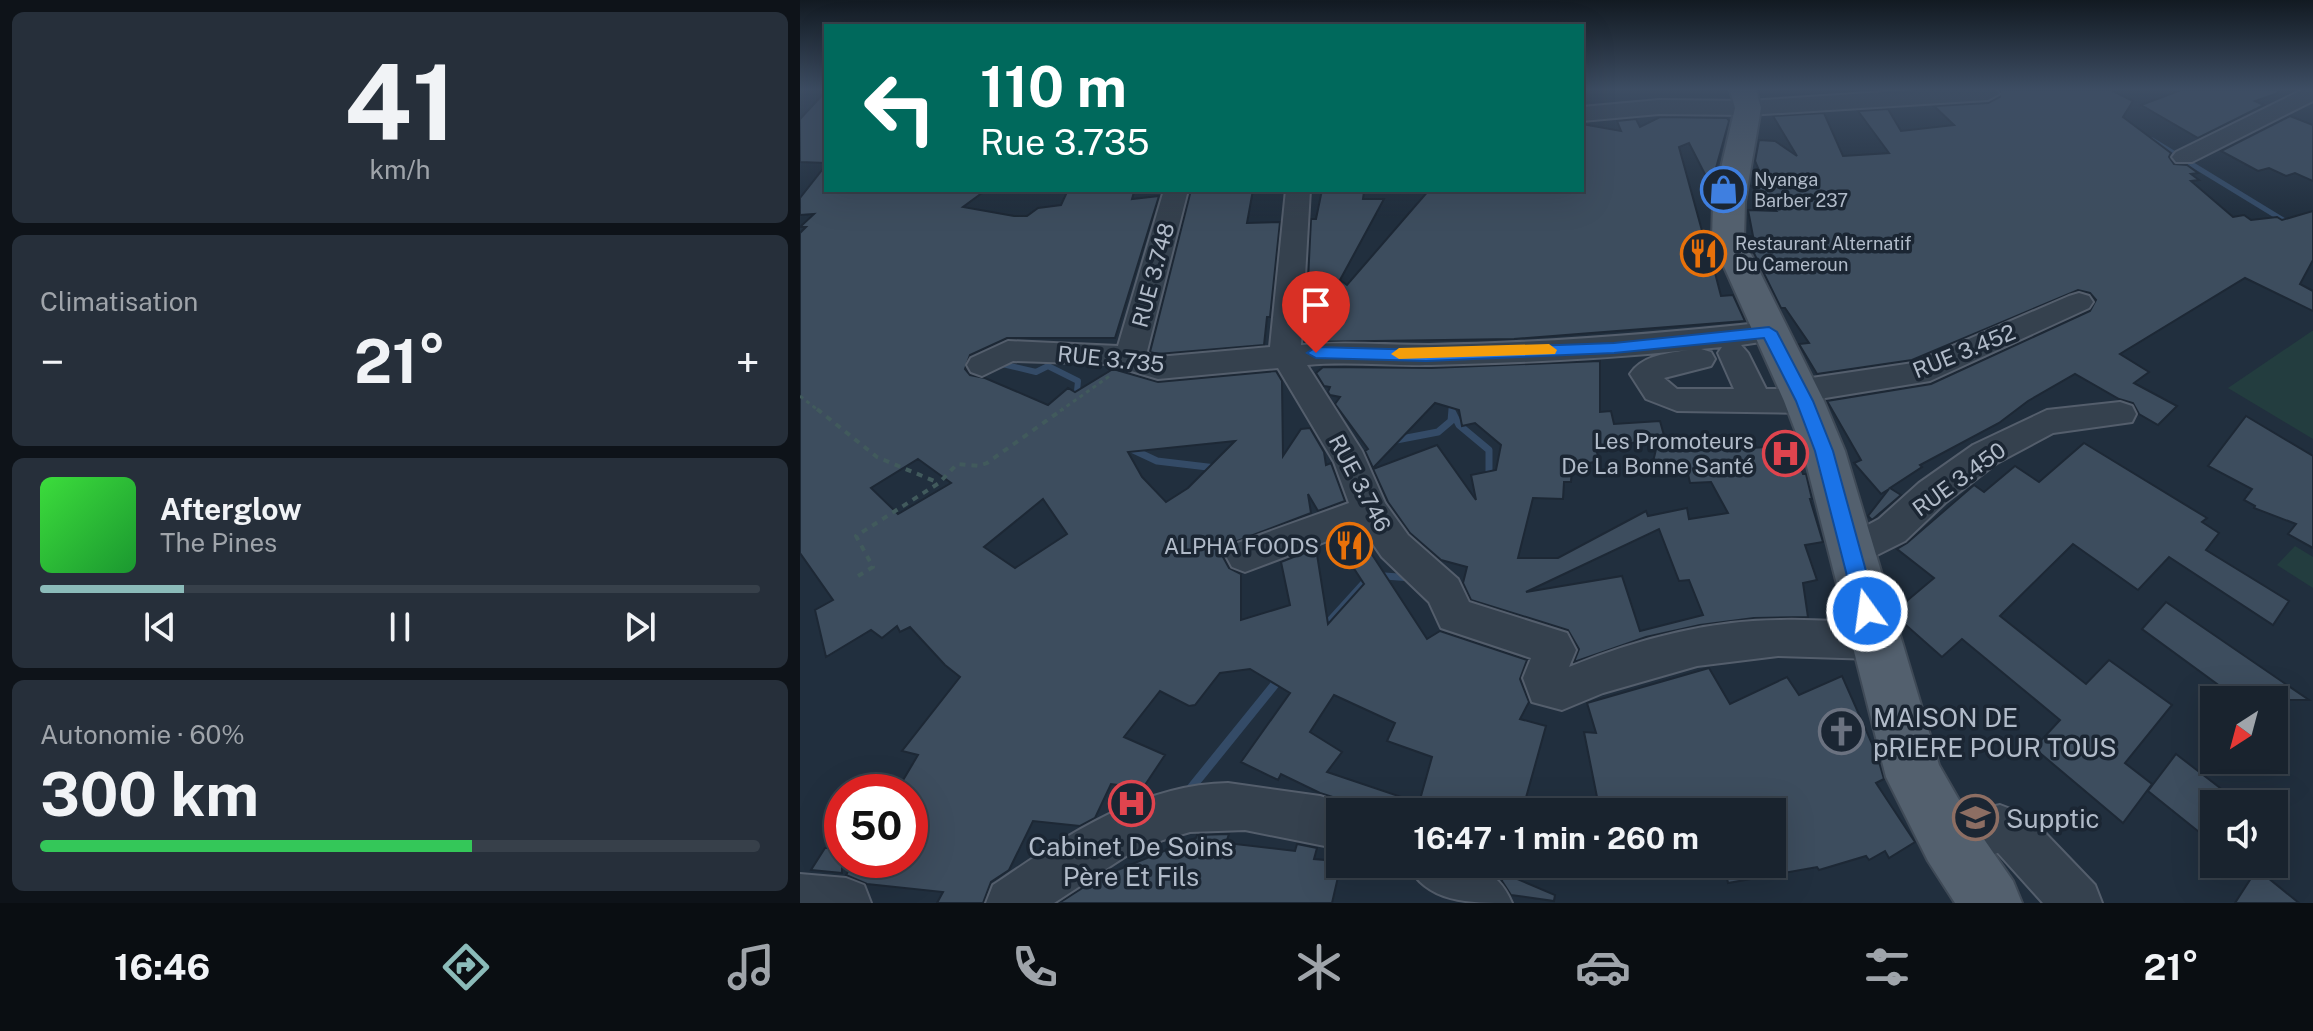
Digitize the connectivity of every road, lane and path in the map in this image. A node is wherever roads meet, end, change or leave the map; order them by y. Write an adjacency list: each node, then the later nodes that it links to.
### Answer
1 (1740, 132): 7 (main road)
2 (2234, 132): 3 (street)
3 (2184, 157)
4 (1175, 192): 9 (street, RUE 3.748)
5 (1298, 192): 8 (street)
6 (2079, 302): 12 (street, RUE 3.452)
7 (1759, 343): 8 (street, RUE 3.735); 12 (main road); 13 (street); 13 (street, RUE 3.452)
8 (1285, 354): 9 (street, RUE 3.735); 16 (street, RUE 3.746)
9 (1133, 360): 10 (street, RUE 3.735); 15 (path)
10 (982, 365)
11 (800, 396): 15 (path)
12 (1801, 396): 13 (street, RUE 3.452); 17 (main road)
13 (1755, 400)
14 (2120, 414): 17 (street, RUE 3.450)
15 (939, 483): 19 (path)
16 (1370, 510): 18 (street); 20 (street, RUE 3.746)
17 (1851, 552): 20 (main road)
18 (1245, 556)
19 (858, 576)
20 (1874, 641): 22 (main road)
21 (1326, 822): 26 (street)
22 (1949, 840): 28 (main road); 29 (street)
23 (1451, 878): 27 (street)
24 (800, 899): 25 (street)
25 (846, 903)
26 (1011, 903)
27 (1487, 903)
28 (1991, 903)
29 (2077, 903)

